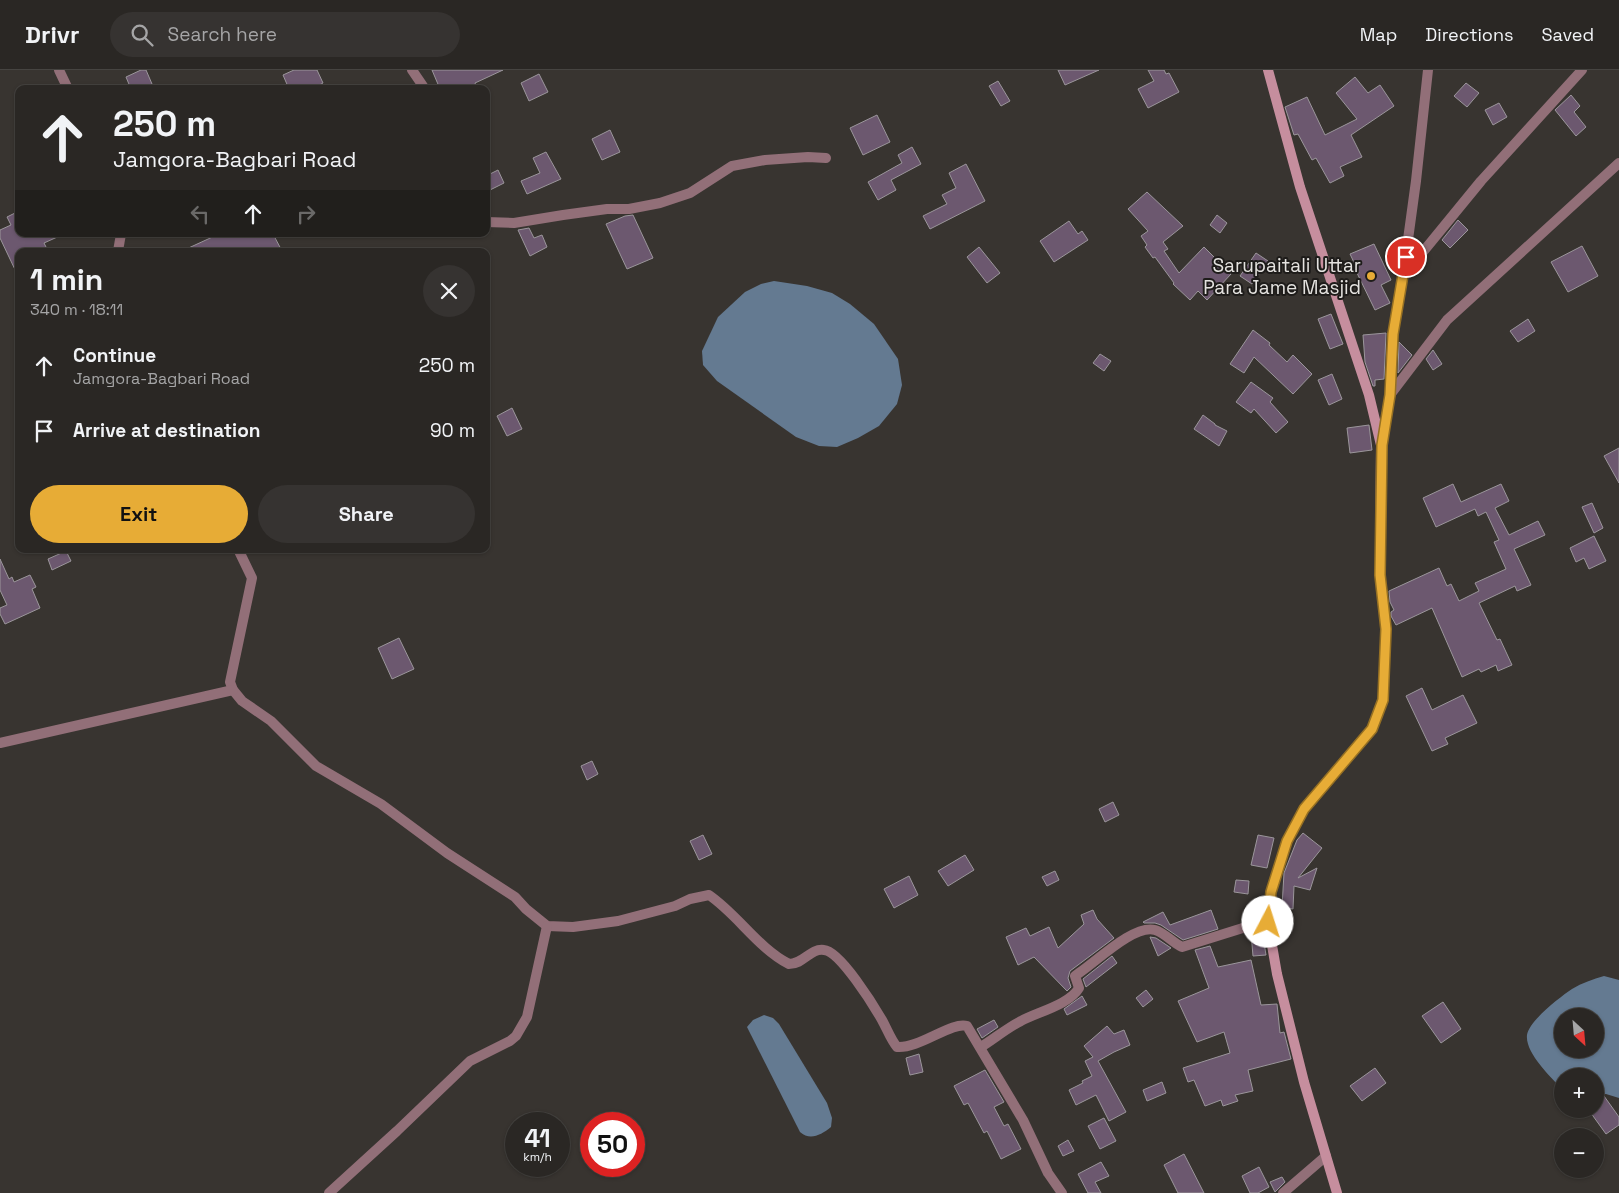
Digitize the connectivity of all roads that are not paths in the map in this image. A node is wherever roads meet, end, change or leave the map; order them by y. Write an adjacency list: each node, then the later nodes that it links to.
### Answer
1 (58, 70): 6 (street)
2 (412, 70): 7 (street)
3 (1268, 70): 13 (main road)
4 (1428, 70): 11 (street)
5 (1582, 70): 11 (street)
6 (66, 85)
7 (422, 85)
8 (826, 158): 10 (street)
9 (1619, 163): 12 (street)
10 (490, 222)
11 (1403, 276): 12 (street)
12 (1390, 395): 13 (street)
13 (1382, 445): 17 (main road)
14 (240, 553): 15 (street)
15 (233, 690): 16 (street); 18 (street)
16 (0, 743)
17 (1268, 922): 19 (street); 20 (main road)
18 (547, 926): 19 (street); 21 (street)
19 (981, 1047): 22 (street)
20 (1326, 1156): 23 (street); 24 (main road)
21 (328, 1193)
22 (1062, 1193)
23 (1283, 1193)
24 (1337, 1193)

